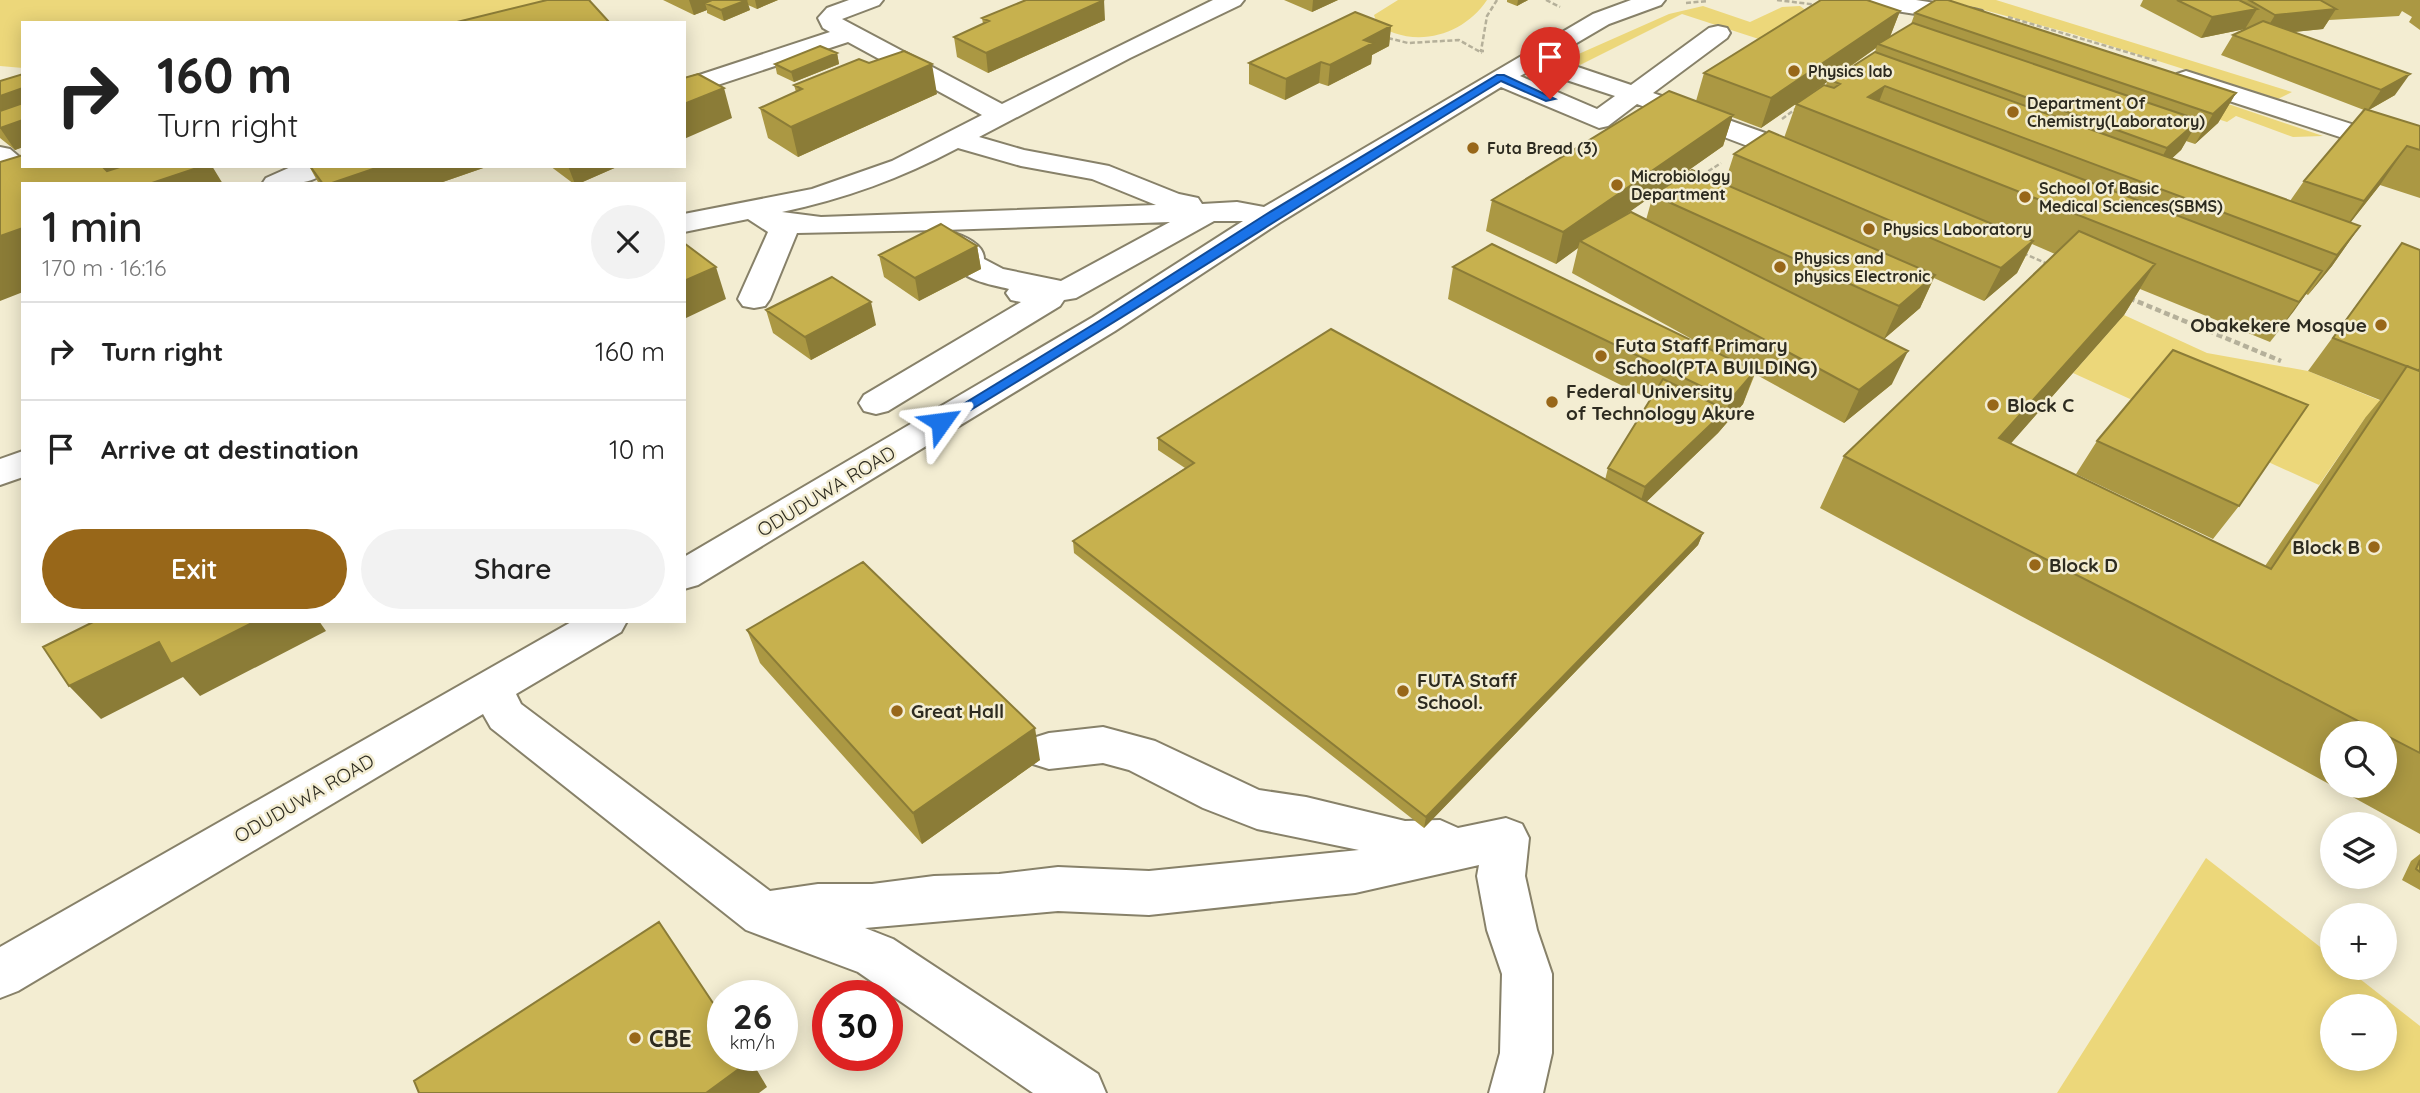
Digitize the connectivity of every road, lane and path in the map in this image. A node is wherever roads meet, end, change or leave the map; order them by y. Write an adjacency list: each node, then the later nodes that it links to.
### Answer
1 (871, 0): 8 (street)
2 (1232, 0): 16 (street)
3 (1497, 0): 10 (path)
4 (1653, 0): 11 (street, ODUDUWA ROAD)
5 (1870, 0): 6 (street)
6 (1994, 20)
7 (1718, 33): 15 (street)
8 (849, 34): 14 (street); 16 (street)
9 (1383, 36): 10 (path)
10 (1481, 51): 12 (path)
11 (1530, 60): 12 (street, ODUDUWA ROAD); 15 (street)
12 (1493, 68): 15 (street); 30 (street, ODUDUWA ROAD)
13 (2164, 72): 20 (street)
14 (686, 87)
15 (1633, 94): 18 (street)
16 (1002, 115): 17 (street)
17 (955, 139): 28 (street); 29 (street)
18 (1755, 139)
19 (0, 155): 23 (street)
20 (2420, 155)
21 (312, 168): 24 (street)
22 (1704, 174): 25 (path)
23 (35, 181)
24 (281, 182)
25 (1694, 182)
26 (21, 186): 27 (street)
27 (0, 194)
28 (1224, 211): 30 (street); 32 (street); 35 (street)
29 (754, 214): 31 (street); 32 (street); 37 (street)
30 (1269, 218): 42 (street, ODUDUWA ROAD)
31 (686, 223)
32 (913, 225): 35 (street)
33 (2014, 249): 34 (path)
34 (2052, 265)
35 (993, 276): 39 (street)
36 (2128, 297): 38 (path)
37 (754, 299)
38 (2281, 361)
39 (876, 403)
40 (21, 464): 41 (street)
41 (0, 473)
42 (686, 574)
43 (604, 623): 44 (street, ODUDUWA ROAD)
44 (492, 690): 47 (street); 48 (street, ODUDUWA ROAD)
45 (1049, 751): 46 (street)
46 (1506, 838): 47 (street); 50 (street)
47 (763, 914): 49 (street)
48 (0, 974)
49 (1079, 1093)
50 (1516, 1093)

